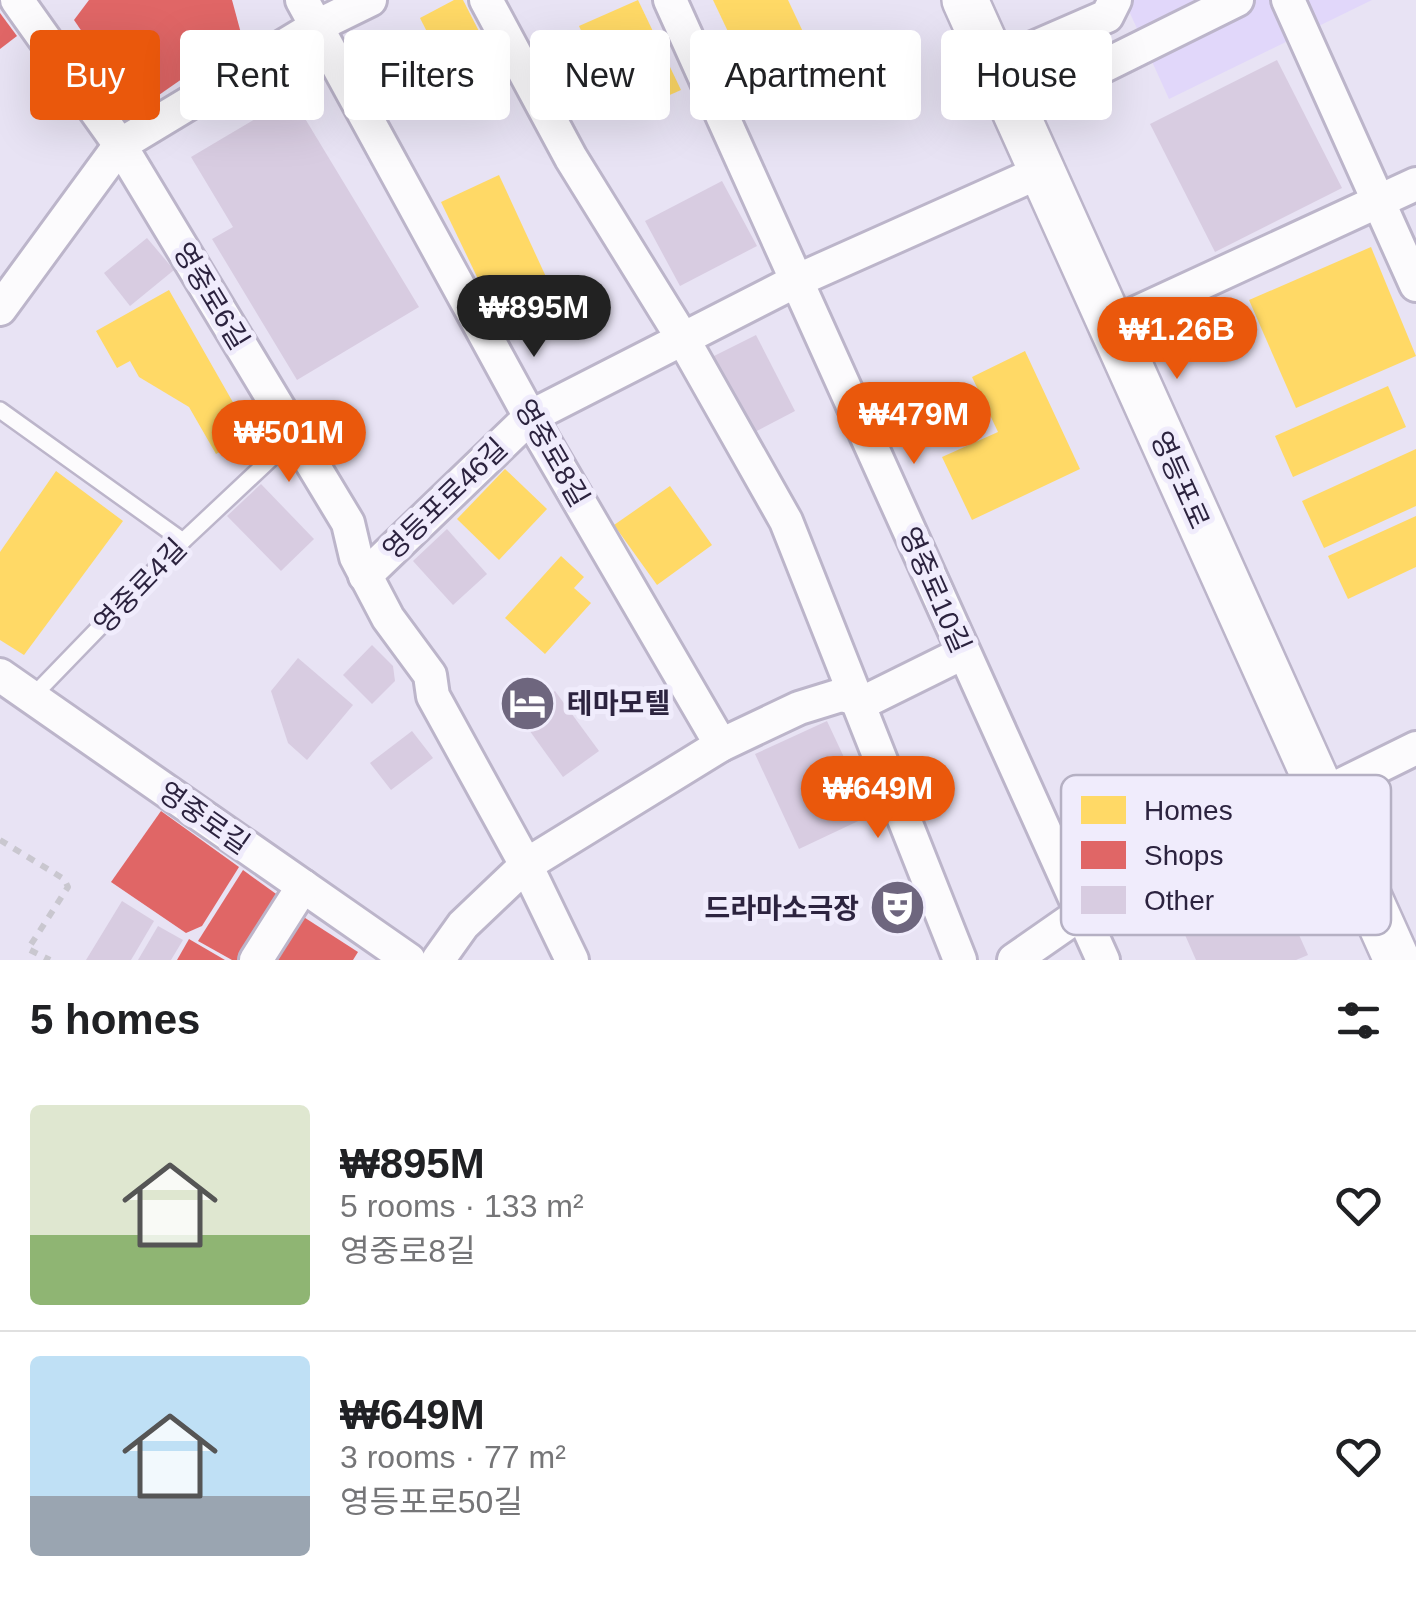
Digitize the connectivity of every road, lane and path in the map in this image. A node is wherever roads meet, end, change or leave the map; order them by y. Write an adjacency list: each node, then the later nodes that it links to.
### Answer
1 (18, 0): 14 (street, 영중로6길)
2 (370, 0): 9 (street)
3 (486, 0): 22 (street)
4 (670, 0): 18 (street, 영중로10길)
5 (965, 0): 10 (main road, 영등포로)
6 (1115, 0): 11 (street)
7 (1236, 0): 12 (street)
8 (1288, 0): 17 (street)
9 (310, 13): 14 (street); 24 (street, 영중로8길)
10 (978, 30)
11 (1074, 30)
12 (1112, 62)
13 (1019, 120): 15 (main road, 영등포로)
14 (120, 145): 20 (street); 25 (street, 영중로6길)
15 (1042, 171): 18 (street, 영등포로46길); 21 (main road, 영등포로)
16 (1416, 184): 17 (street)
17 (1378, 202): 19 (street); 21 (street)
18 (796, 281): 22 (street, 영등포로46길); 28 (street, 영중로10길)
19 (1416, 286)
20 (0, 310)
21 (1110, 325): 34 (main road, 영등포로)
22 (683, 338): 24 (street, 영등포로46길); 31 (street)
23 (0, 410): 26 (lane)
24 (530, 417): 27 (street, 영등포로46길); 32 (street, 영중로8길)
25 (296, 436): 26 (lane, 영중로4길); 27 (street, 영중로6길)
26 (182, 541): 30 (lane, 영중로4길)
27 (365, 576): 37 (street, 영중로6길)
28 (963, 652): 31 (street); 38 (street, 영중로10길)
29 (0, 675): 30 (street, 영중로길)
30 (31, 698): 39 (street, 영중로길)
31 (854, 698): 32 (street); 48 (street)
32 (721, 745): 37 (street)
33 (1416, 748): 35 (street)
34 (1313, 775)
35 (1361, 775)
36 (0, 840): 43 (path)
37 (526, 865): 46 (street); 47 (street, 영중로6길)
38 (1061, 871)
39 (303, 886): 44 (street); 45 (street, 영중로길)
40 (1061, 927): 49 (street)
41 (1090, 935): 50 (street, 영중로10길)
42 (1386, 935): 51 (main road, 영등포로)
43 (50, 960)
44 (256, 960)
45 (410, 960)
46 (438, 960)
47 (572, 960)
48 (960, 960)
49 (1014, 960)
50 (1103, 960)
51 (1397, 960)

